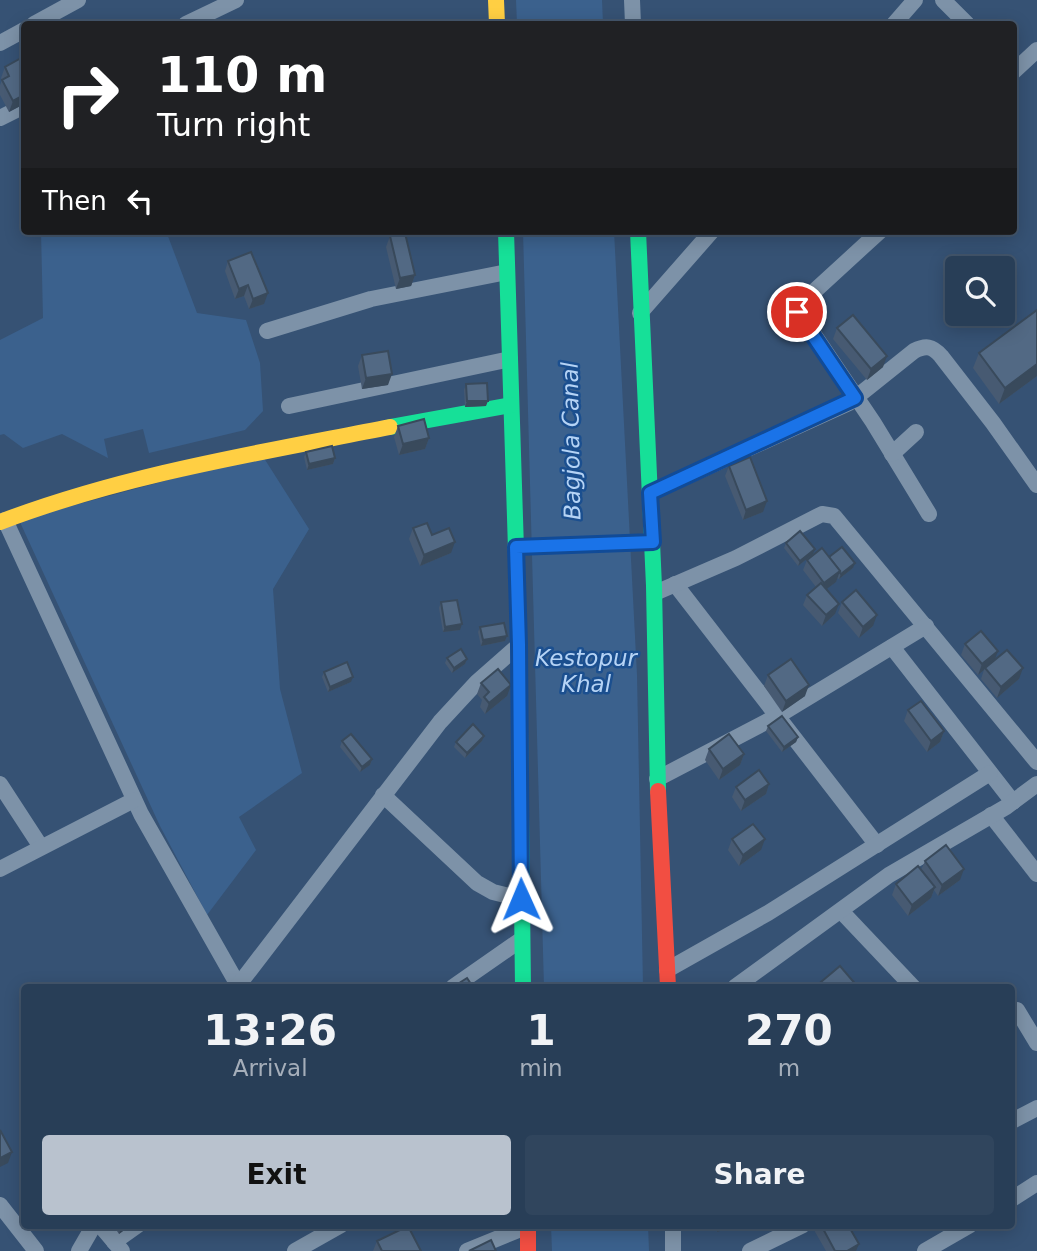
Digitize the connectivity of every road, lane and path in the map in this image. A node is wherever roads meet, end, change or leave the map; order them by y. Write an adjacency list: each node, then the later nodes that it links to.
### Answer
1 (78, 0): 7 (street)
2 (236, 0): 8 (street)
3 (496, 0): 9 (street)
4 (632, 0): 10 (street)
5 (915, 0): 11 (street)
6 (943, 0): 12 (street)
7 (40, 21)
8 (192, 21)
9 (497, 21)
10 (633, 21)
11 (897, 21)
12 (964, 21)
13 (21, 32): 14 (street)
14 (0, 43)
15 (1037, 50): 16 (street)
16 (1017, 68)
17 (21, 108): 18 (street)
18 (0, 118)
19 (506, 235): 23 (street)
20 (638, 235): 24 (street)
21 (708, 235): 24 (street)
22 (876, 235): 27 (street)
23 (507, 272): 25 (street); 26 (street)
24 (639, 313): 33 (street)
25 (267, 331)
26 (510, 359): 28 (street); 29 (street)
27 (855, 398): 31 (street); 32 (street); 33 (street)
28 (511, 405): 35 (street); 37 (street)
29 (289, 406)
30 (916, 432): 31 (street)
31 (892, 454): 34 (street)
32 (1037, 485)
33 (650, 493): 36 (street)
34 (929, 514)
35 (2, 521): 50 (street)
36 (653, 542): 37 (street); 39 (street)
37 (516, 547): 41 (street)
38 (675, 584): 39 (street); 40 (street); 43 (street)
39 (654, 593): 46 (street)
40 (926, 626): 42 (street); 44 (street)
41 (519, 645): 49 (street); 57 (street)
42 (892, 647): 43 (street); 45 (street)
43 (778, 716): 46 (street); 53 (street)
44 (1037, 762)
45 (990, 773): 51 (street); 53 (street)
46 (657, 779): 60 (street)
47 (0, 784): 54 (street)
48 (1037, 784): 51 (street)
49 (383, 795): 57 (street); 62 (street)
50 (135, 800): 54 (street); 61 (street)
51 (1013, 802): 52 (street)
52 (992, 815): 56 (street); 58 (street)
53 (877, 845): 60 (street)
54 (41, 847): 55 (street)
55 (0, 869)
56 (1037, 874)
57 (521, 899): 59 (street)
58 (841, 911): 65 (street); 66 (street)
59 (522, 939): 63 (street); 64 (street)
60 (668, 979)
61 (236, 984)
62 (239, 984)
63 (457, 984)
64 (523, 984)
65 (739, 984)
66 (910, 984)
67 (1017, 1010): 68 (street)
68 (1037, 1043)
69 (1037, 1108): 70 (street)
70 (1015, 1116)
71 (1037, 1183): 72 (street)
72 (1015, 1197)
73 (0, 1205): 84 (street)
74 (92, 1229): 85 (street)
75 (103, 1229): 83 (street)
76 (134, 1229): 83 (street)
77 (334, 1229): 86 (street)
78 (521, 1229): 87 (street)
79 (528, 1229): 88 (street)
80 (673, 1229): 89 (street)
81 (795, 1229): 90 (street)
82 (963, 1229): 91 (street)
83 (118, 1246)
84 (36, 1251)
85 (79, 1251)
86 (295, 1251)
87 (467, 1251)
88 (528, 1251)
89 (673, 1251)
90 (750, 1251)
91 (925, 1251)

